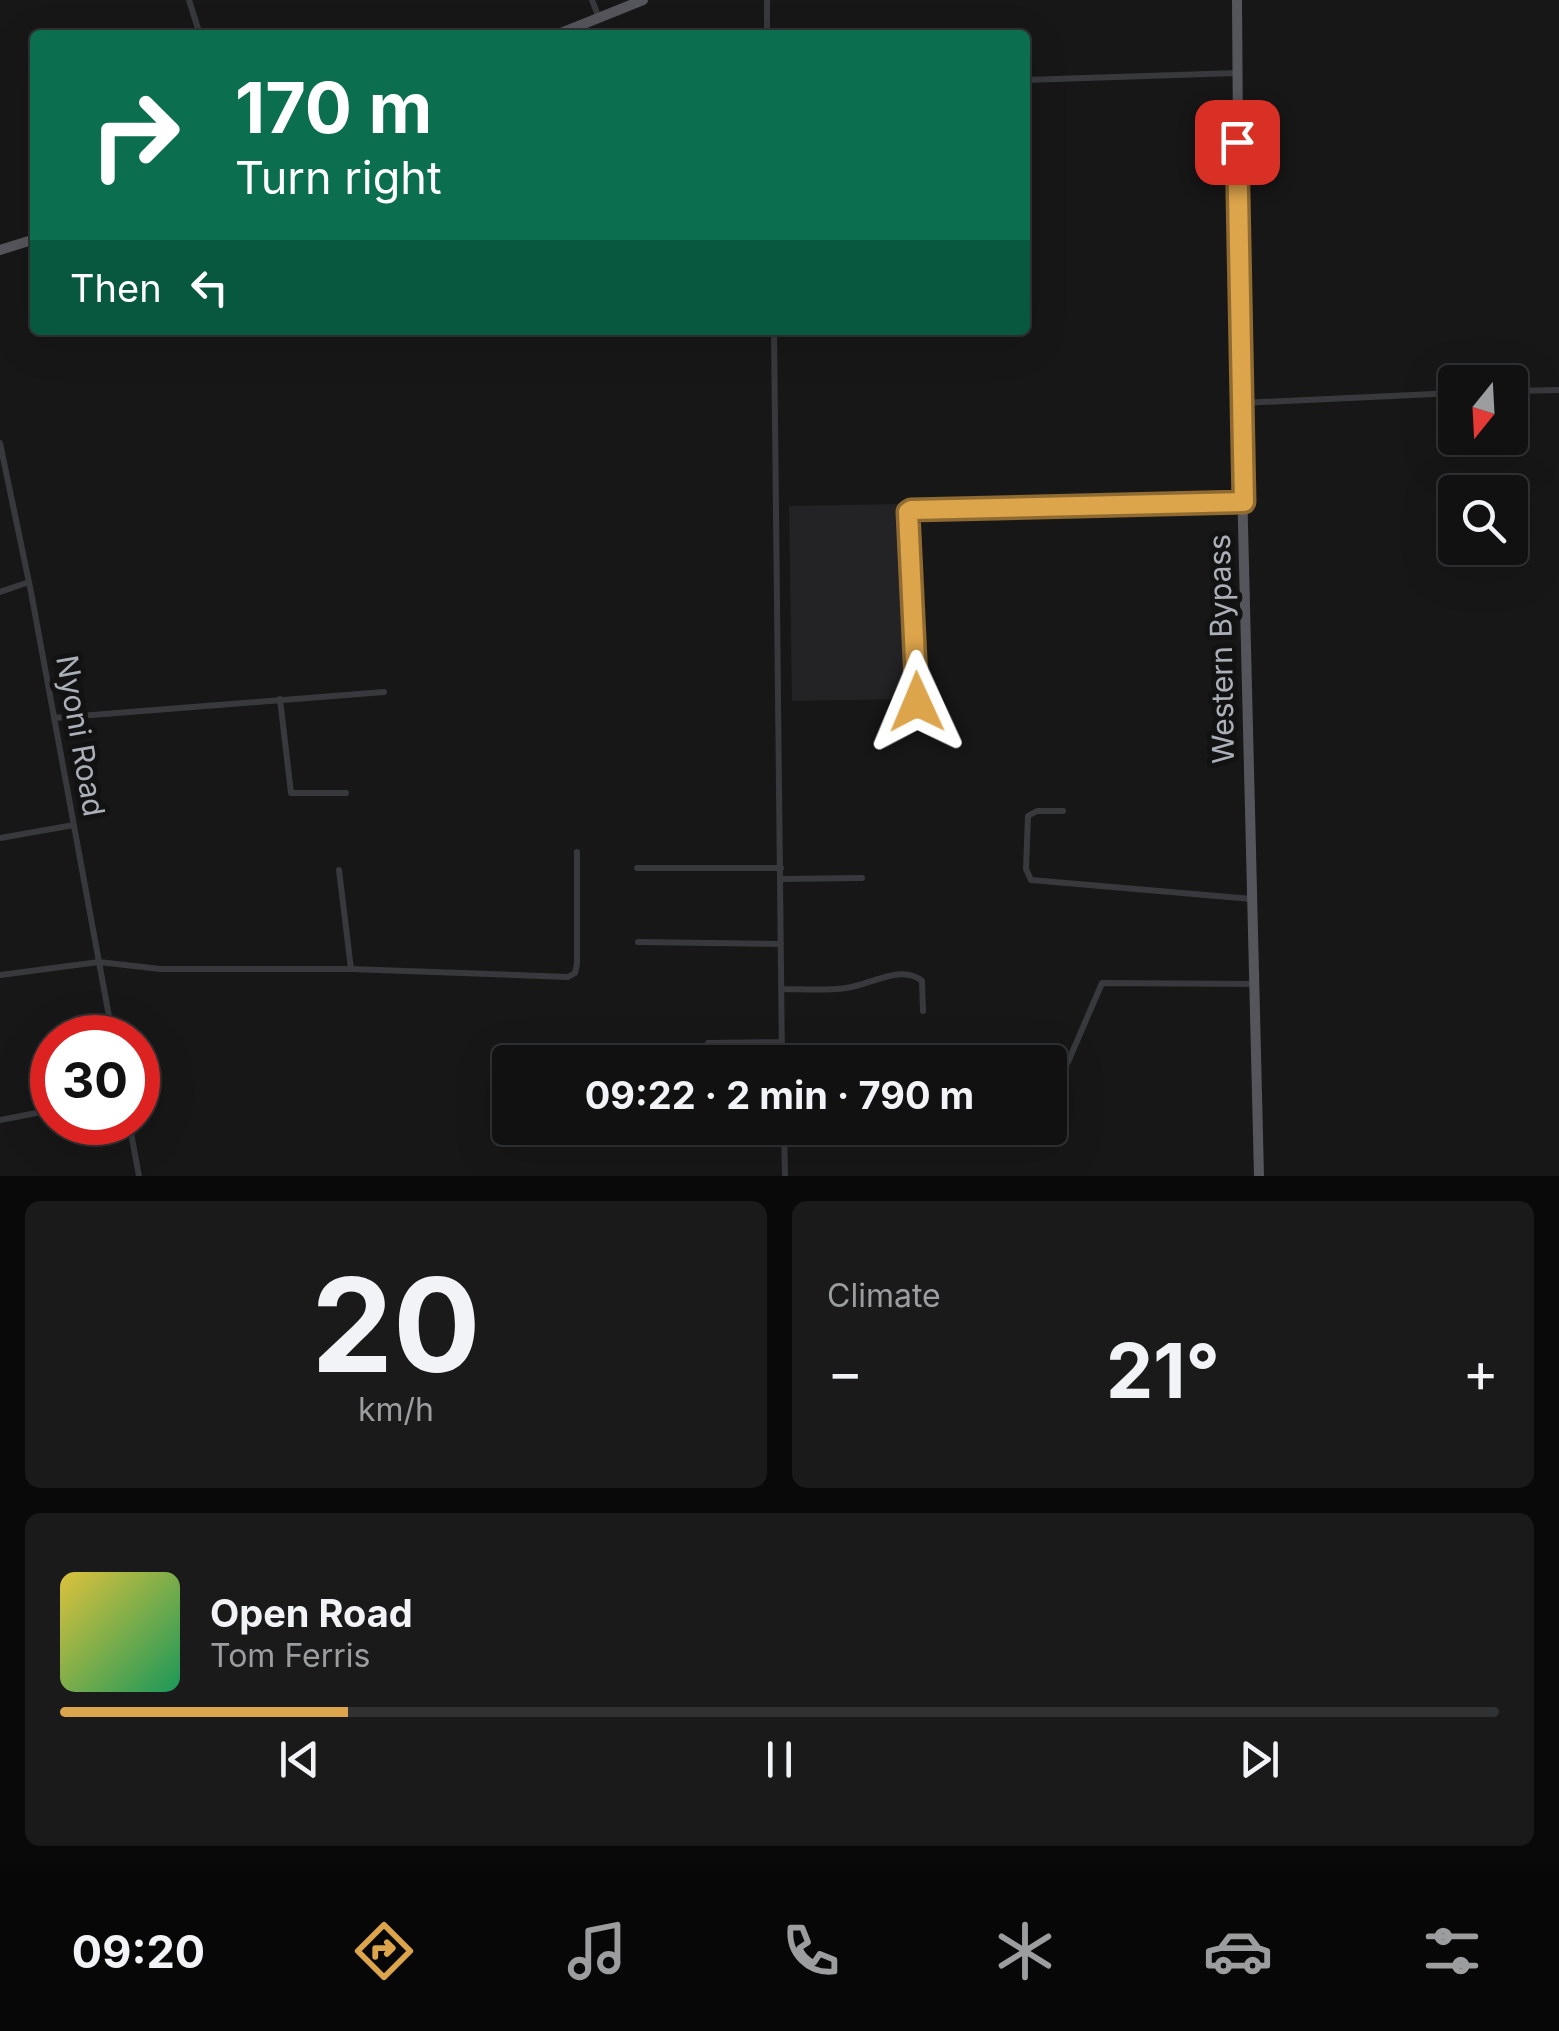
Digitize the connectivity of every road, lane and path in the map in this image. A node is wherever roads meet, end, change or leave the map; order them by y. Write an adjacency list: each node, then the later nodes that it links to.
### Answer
1 (189, 0): 7 (street)
2 (592, 0): 6 (street)
3 (642, 0): 6 (main road)
4 (767, 0): 9 (street)
5 (1237, 0): 10 (main road, Western Bypass)
6 (599, 18): 8 (main road)
7 (198, 30)
8 (569, 30)
9 (768, 30)
10 (1236, 72): 11 (street); 18 (main road, Western Bypass)
11 (1030, 80)
12 (30, 241): 13 (main road)
13 (0, 250)
14 (774, 335): 34 (street)
15 (1559, 390): 16 (street)
16 (1528, 391)
17 (1438, 394): 18 (street)
18 (1240, 403): 21 (main road, Western Bypass)
19 (0, 443): 20 (street, Nyoni Road)
20 (1, 453): 22 (street, Nyoni Road)
21 (1244, 502): 26 (street); 38 (main road, Western Bypass)
22 (29, 582): 23 (street); 27 (street, Nyoni Road)
23 (0, 592)
24 (384, 692): 25 (street)
25 (280, 699): 27 (street); 28 (street)
26 (917, 702)
27 (54, 718): 30 (street, Nyoni Road)
28 (346, 793)
29 (1062, 811): 38 (street)
30 (74, 825): 31 (street); 41 (street, Nyoni Road)
31 (0, 838)
32 (576, 852): 42 (street)
33 (638, 868): 34 (street)
34 (781, 868): 37 (street)
35 (339, 870): 42 (street)
36 (862, 878): 37 (street)
37 (781, 880): 40 (street)
38 (1253, 900): 44 (main road, Western Bypass)
39 (638, 942): 40 (street)
40 (781, 944): 45 (street)
41 (99, 962): 42 (street); 43 (street); 47 (street, Nyoni Road)
42 (350, 969)
43 (0, 975)
44 (1255, 984): 50 (street); 57 (main road, Western Bypass)
45 (781, 989): 46 (street); 48 (street)
46 (924, 1011)
47 (109, 1015)
48 (782, 1042): 49 (street)
49 (707, 1045)
50 (1068, 1062)
51 (30, 1114): 52 (street)
52 (0, 1120)
53 (133, 1145): 55 (street)
54 (784, 1145): 56 (street)
55 (138, 1176)
56 (785, 1176)
57 (1259, 1176)

